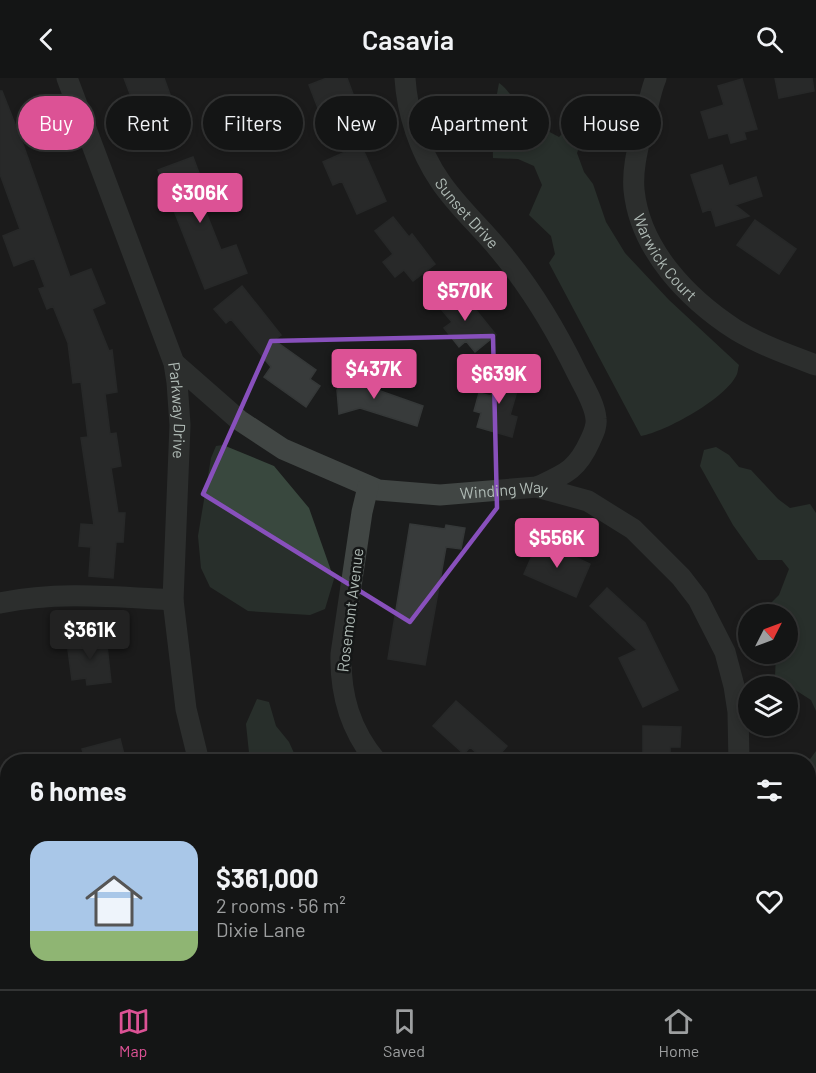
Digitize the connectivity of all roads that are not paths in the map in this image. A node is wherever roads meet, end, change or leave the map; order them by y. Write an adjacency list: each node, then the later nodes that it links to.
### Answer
1 (67, 78): 4 (street, Parkway Drive)
2 (405, 78): 6 (street, Sunset Drive)
3 (656, 78): 5 (street, Warwick Court)
4 (174, 363): 7 (street, Winding Way); 10 (street, Parkway Drive)
5 (816, 365)
6 (578, 464): 8 (street); 9 (street)
7 (368, 487): 8 (street, Winding Way); 13 (street, Rosemont Avenue)
8 (537, 487): 9 (street, Winding Way)
9 (588, 501): 14 (street, Winding Way)
10 (173, 600): 11 (street); 12 (street, Parkway Drive)
11 (0, 603)
12 (197, 754)
13 (370, 754)
14 (739, 754)

